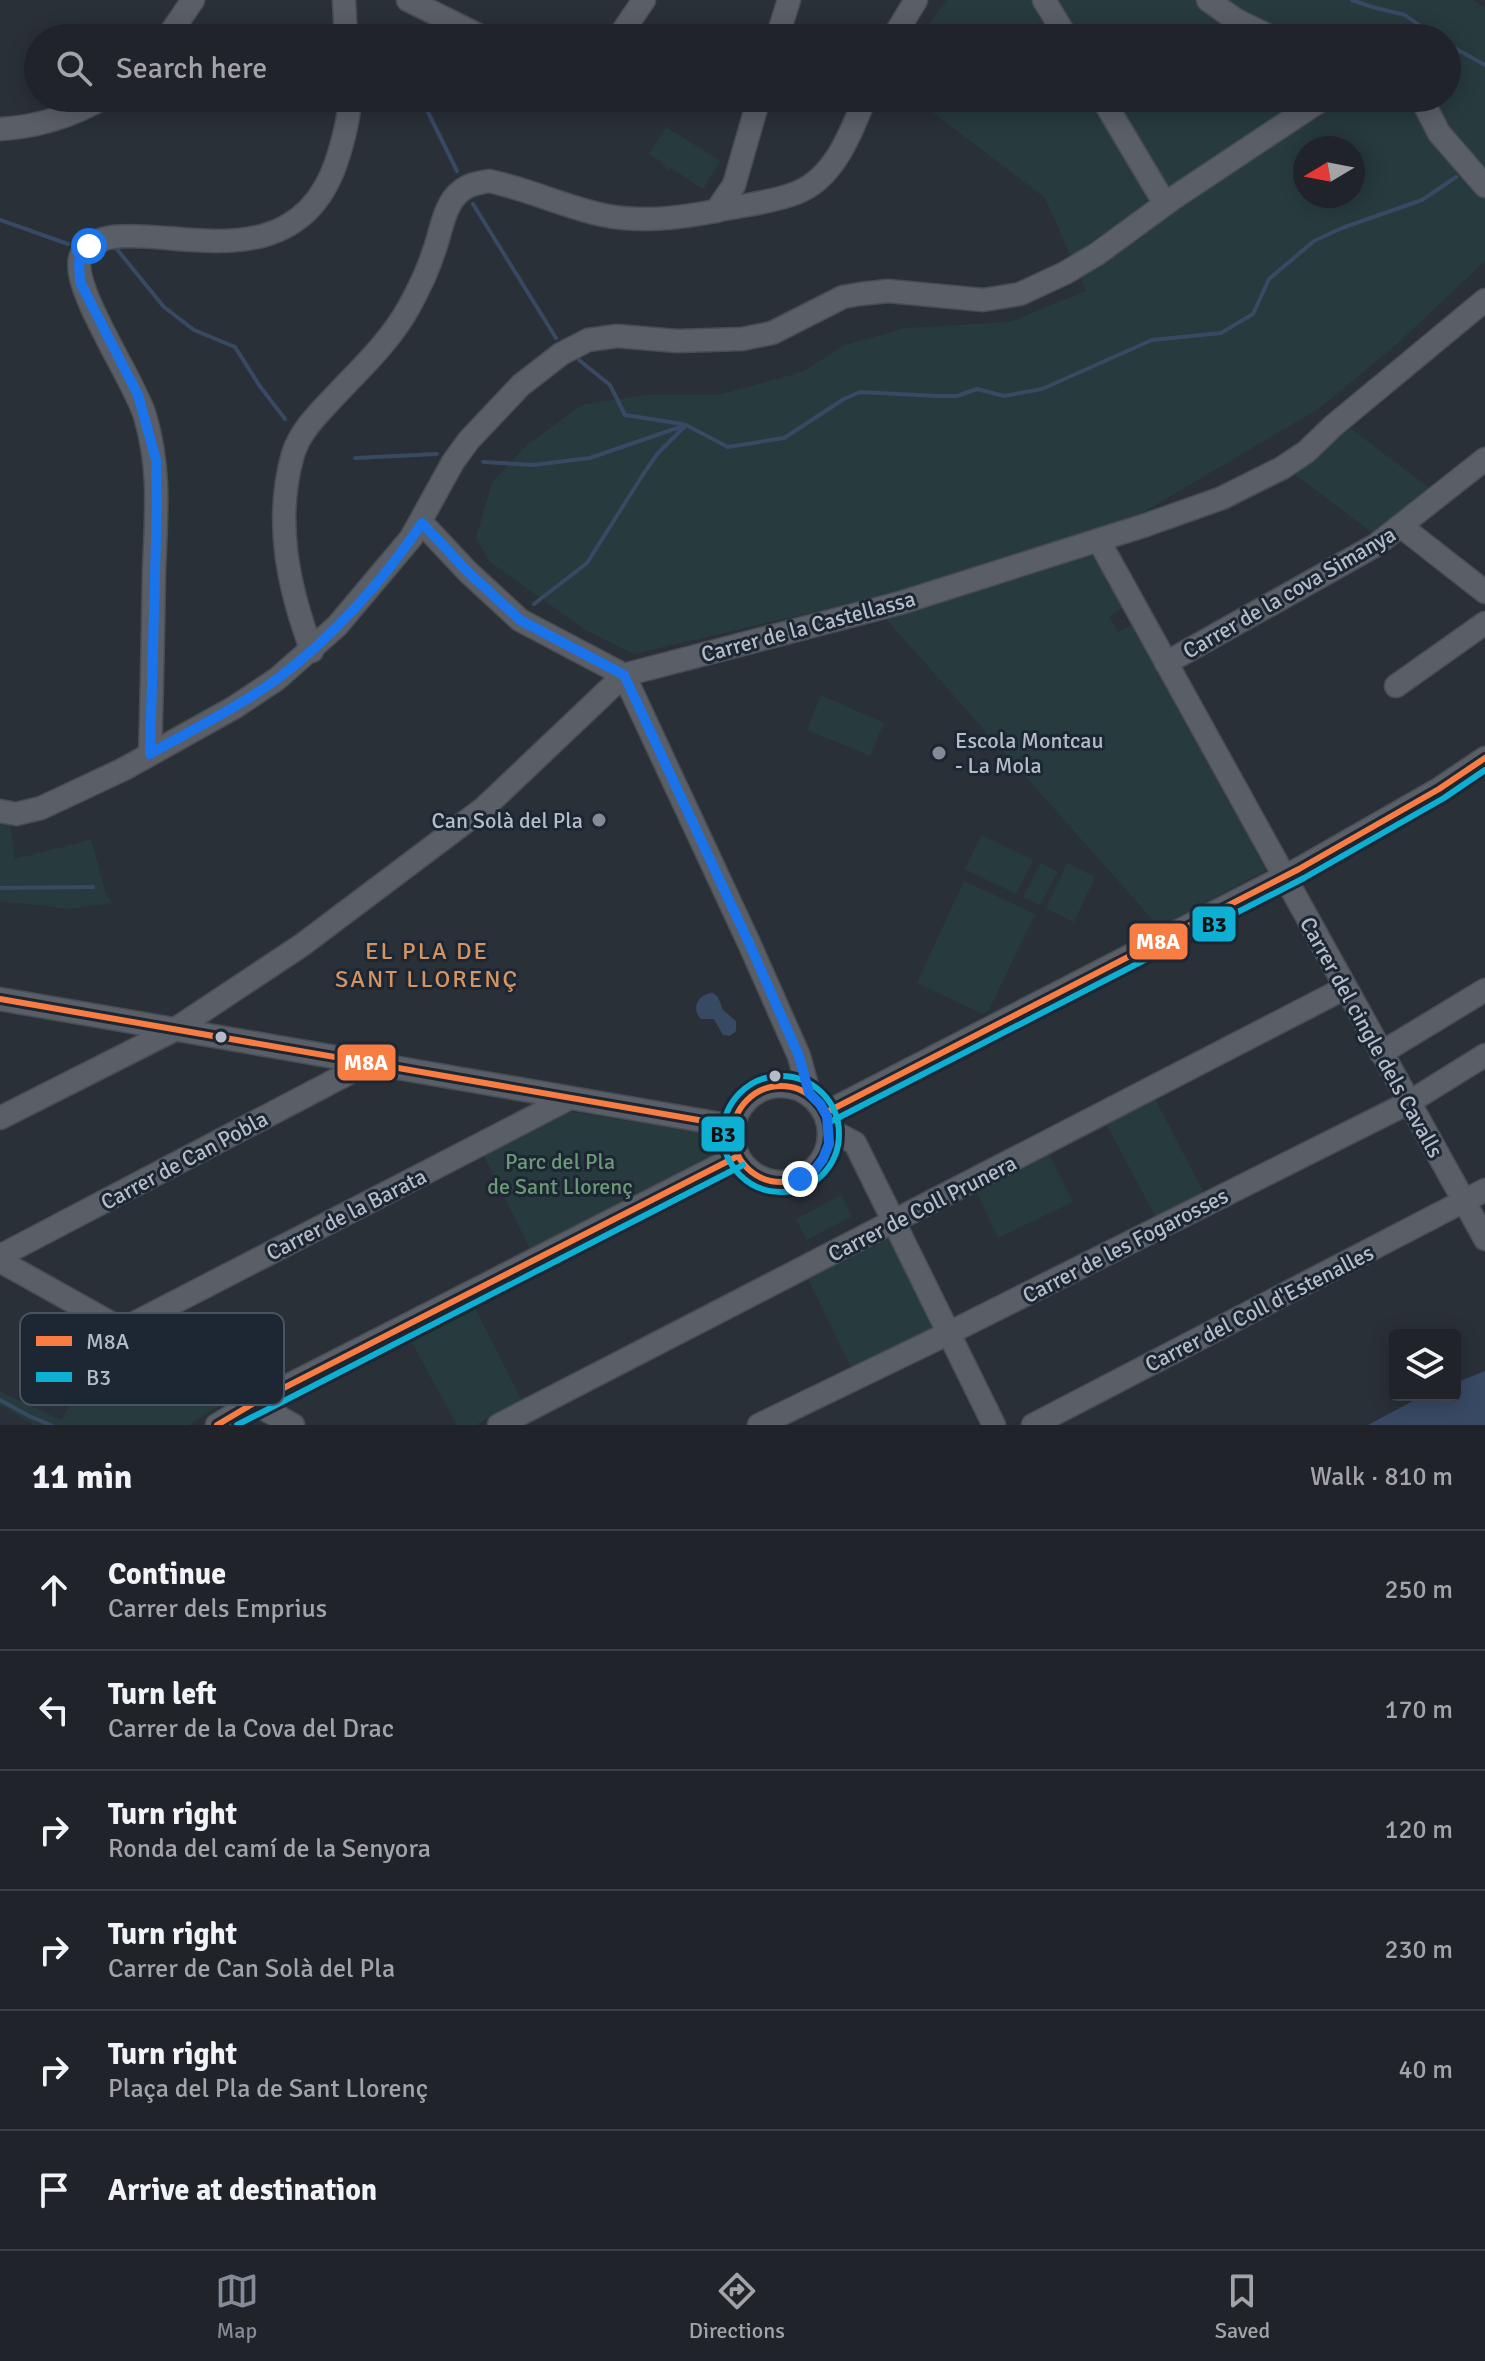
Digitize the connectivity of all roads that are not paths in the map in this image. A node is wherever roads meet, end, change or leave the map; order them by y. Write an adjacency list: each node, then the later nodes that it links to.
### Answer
1 (193, 0): 9 (street)
2 (344, 0): 10 (street)
3 (408, 0): 11 (street)
4 (644, 0): 12 (street)
5 (789, 0): 13 (street)
6 (916, 0): 14 (street)
7 (1044, 0): 15 (street)
8 (1208, 0): 16 (street)
9 (177, 24)
10 (345, 24)
11 (456, 24)
12 (628, 24)
13 (781, 24)
14 (901, 24)
15 (1059, 24)
16 (1244, 24)
17 (74, 112): 24 (street)
18 (348, 112): 39 (street)
19 (755, 112): 27 (street)
20 (858, 112): 27 (street)
21 (1110, 112): 26 (street)
22 (1303, 112): 26 (street)
23 (1428, 112): 25 (street)
24 (0, 129)
25 (1485, 186)
26 (1165, 204): 30 (street)
27 (716, 211): 35 (street)
28 (1485, 300): 32 (street, Carrer de la Castellassa)
29 (1485, 459): 31 (street, Carrer de la cova Simanya)
30 (422, 523): 35 (street); 37 (street)
31 (1402, 527): 33 (street); 36 (street, Carrer de la cova Simanya)
32 (1099, 541): 36 (street, Carrer del cingle dels Cavalls); 37 (street, Carrer de la Castellassa)
33 (1485, 592)
34 (1485, 623): 38 (street)
35 (312, 651): 39 (street)
36 (1166, 663): 42 (street, Carrer del cingle dels Cavalls)
37 (624, 675): 46 (street, Carrer de la Castellassa); 50 (street)
38 (1396, 686)
39 (150, 754): 41 (street)
40 (1485, 758): 42 (street)
41 (0, 811)
42 (1283, 877): 43 (street, Carrer del cingle dels Cavalls); 54 (street)
43 (1345, 988): 47 (street, Carrer del cingle dels Cavalls); 59 (street, Carrer de Coll Prunera)
44 (1485, 990): 47 (street)
45 (0, 999): 46 (street)
46 (174, 1030): 49 (street); 53 (street, Carrer de la Castellassa)
47 (1381, 1053): 52 (street, Carrer del cingle dels Cavalls)
48 (1485, 1055): 52 (street, Carrer de les Fogarosses)
49 (368, 1063): 51 (street); 61 (street, Carrer de Can Pobla)
50 (809, 1093): 54 (street); 55 (street)
51 (570, 1098): 55 (street); 63 (street, Carrer de la Barata)
52 (1408, 1103): 58 (street, Carrer del cingle dels Cavalls); 64 (street, Carrer de les Fogarosses)
53 (0, 1118)
54 (827, 1122): 56 (street); 59 (street)
55 (733, 1126): 56 (street)
56 (738, 1156): 65 (street)
57 (1485, 1190): 58 (street, Carrer del Coll d'Estenalles)
58 (1465, 1203): 60 (street, Carrer del cingle dels Cavalls); 73 (street, Carrer del Coll d'Estenalles)
59 (896, 1222): 64 (street); 70 (street, Carrer de Coll Prunera)
60 (1485, 1239)
61 (0, 1259): 62 (street)
62 (95, 1313)
63 (154, 1313)
64 (949, 1333): 71 (street, Carrer de les Fogarosses); 72 (street)
65 (284, 1388)
66 (251, 1405): 68 (street)
67 (258, 1405): 69 (street)
68 (217, 1425)
69 (293, 1425)
70 (499, 1425)
71 (759, 1425)
72 (994, 1425)
73 (1033, 1425)

